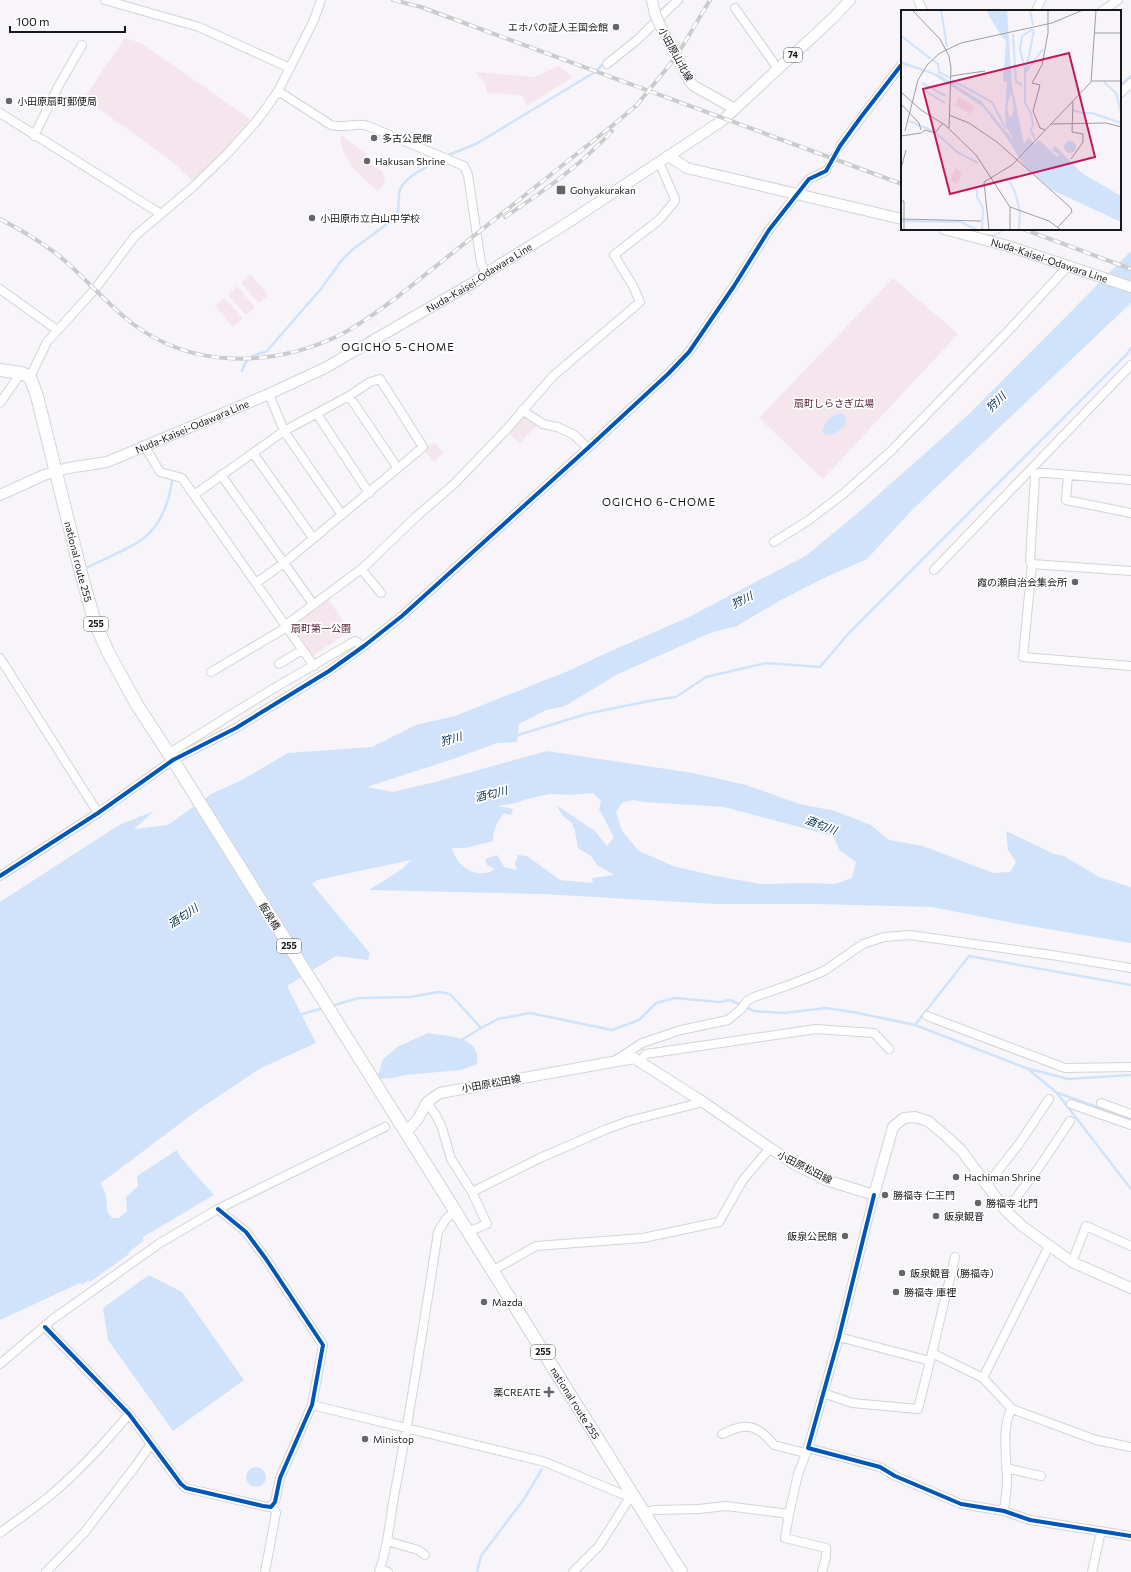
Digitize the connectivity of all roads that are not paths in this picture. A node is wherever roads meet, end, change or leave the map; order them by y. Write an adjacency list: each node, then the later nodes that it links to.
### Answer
1 (105, 0): 16 (street)
2 (321, 0): 16 (street)
3 (652, 0): 21 (main road, 小田原山北線, bridge)
4 (678, 0): 14 (street)
5 (850, 0): 17 (main road, 74)
6 (918, 0): 10 (street)
7 (1041, 0): 11 (street)
8 (1118, 0): 12 (street)
9 (735, 8): 17 (street)
10 (923, 10)
11 (1036, 10)
12 (1103, 10)
13 (82, 45): 23 (street)
14 (607, 64)
15 (901, 65): 24 (street)
16 (290, 68): 19 (street)
17 (778, 68): 21 (main road, 74)
18 (1131, 83): 20 (street)
19 (278, 91): 29 (street); 34 (street)
20 (1121, 92)
21 (736, 109): 25 (main road, 74)
22 (0, 113): 23 (street)
23 (34, 136): 29 (street)
24 (840, 146)
25 (669, 156): 26 (main road, Nuda-Kaisei-Odawara Line); 28 (main road)
26 (659, 162): 34 (main road, Nuda-Kaisei-Odawara Line); 44 (street)
27 (826, 171): 28 (street)
28 (797, 194): 30 (main road); 48 (street)
29 (161, 214): 37 (street)
30 (901, 219)
31 (954, 230): 32 (main road, Nuda-Kaisei-Odawara Line)
32 (964, 231): 33 (main road, Nuda-Kaisei-Odawara Line)
33 (1071, 267): 35 (main road, Nuda-Kaisei-Odawara Line); 63 (street)
34 (486, 273): 41 (main road, Nuda-Kaisei-Odawara Line)
35 (1131, 287)
36 (0, 289): 37 (street)
37 (57, 330): 40 (street)
38 (1131, 365): 51 (street)
39 (0, 370): 40 (highway)
40 (26, 375): 43 (street); 52 (highway, national route 255 / 255)
41 (270, 394): 46 (street); 47 (main road, Nuda-Kaisei-Odawara Line)
42 (349, 396): 45 (street); 50 (street); 50 (street)
43 (0, 403)
44 (522, 410): 48 (street); 66 (street)
45 (317, 414): 46 (street); 57 (street)
46 (284, 431): 49 (street); 61 (street)
47 (144, 445): 52 (main road, Nuda-Kaisei-Odawara Line); 59 (street)
48 (588, 448): 73 (street)
49 (253, 452): 54 (street); 62 (street)
50 (397, 467): 57 (street)
51 (1033, 468): 53 (street); 67 (street)
52 (56, 471): 58 (main road, Nuda-Kaisei-Odawara Line); 80 (highway, national route 255 / 255)
53 (1039, 474): 55 (street); 65 (street)
54 (221, 475): 59 (street); 64 (street)
55 (1068, 475): 56 (street); 60 (street)
56 (1131, 480)
57 (369, 493): 61 (street)
58 (0, 495)
59 (194, 495): 69 (street)
60 (1131, 513)
61 (342, 515): 62 (street)
62 (313, 538): 64 (street)
63 (774, 542)
64 (284, 563): 69 (street); 71 (street)
65 (1032, 564): 68 (street); 78 (street)
66 (361, 570): 70 (street); 71 (street)
67 (934, 570)
68 (1131, 570)
69 (256, 583): 72 (street)
70 (381, 593)
71 (314, 604): 72 (street)
72 (286, 626): 74 (street); 79 (street)
73 (364, 646): 77 (street); 80 (street)
74 (302, 650): 76 (street); 77 (street)
75 (0, 658): 81 (street)
76 (279, 664)
77 (314, 666): 80 (street)
78 (1131, 666)
79 (211, 672)
80 (171, 757): 81 (street); 99 (highway, 飯泉橋 / 255)
81 (98, 813): 82 (street)
82 (0, 876)
83 (1131, 968): 86 (street)
84 (927, 1016): 88 (street)
85 (888, 1049): 87 (street)
86 (614, 1061): 87 (main road, 小田原松田線); 90 (main road, 小田原松田線)
87 (640, 1061): 91 (main road, 小田原松田線)
88 (1131, 1067)
89 (1049, 1099): 101 (street)
90 (427, 1102): 99 (main road); 102 (street)
91 (703, 1102): 100 (main road, 小田原松田線); 102 (street)
92 (1101, 1103): 94 (street)
93 (1071, 1104): 95 (street)
94 (1127, 1112): 95 (street)
95 (1120, 1120): 97 (street)
96 (1070, 1121): 106 (street)
97 (1131, 1125)
98 (385, 1126): 104 (street)
99 (406, 1132): 105 (highway, national route 255 / 255)
100 (770, 1148): 103 (main road, 小田原松田線); 112 (street)
101 (986, 1186): 103 (main road); 106 (main road)
102 (472, 1192): 107 (street)
103 (874, 1195): 115 (street)
104 (218, 1209): 114 (street); 120 (street)
105 (456, 1211): 107 (highway, national route 255 / 255); 123 (street)
106 (1006, 1211): 108 (main road)
107 (468, 1232): 112 (highway, national route 255 / 255)
108 (1049, 1246): 111 (main road); 118 (street)
109 (1131, 1246): 111 (street)
110 (955, 1257): 116 (street)
111 (1072, 1262): 113 (main road)
112 (492, 1271): 130 (highway, national route 255 / 255)
113 (1131, 1288)
114 (45, 1327): 117 (street); 122 (street)
115 (839, 1337): 116 (street); 119 (street)
116 (931, 1357): 118 (street); 119 (street)
117 (0, 1364)
118 (983, 1378): 121 (street)
119 (823, 1393): 127 (street)
120 (312, 1405): 123 (street); 131 (street)
121 (1012, 1409): 126 (street); 128 (street)
122 (129, 1414): 125 (street); 136 (street)
123 (407, 1428): 130 (street); 138 (street)
124 (722, 1434): 127 (street)
125 (151, 1444): 131 (street); 141 (street)
126 (1131, 1447)
127 (806, 1450): 132 (street); 134 (street)
128 (1006, 1468): 129 (street); 132 (street)
129 (1041, 1476)
130 (633, 1496): 133 (highway, national route 255 / 255); 143 (street)
131 (272, 1505): 142 (street)
132 (1004, 1511): 135 (street)
133 (644, 1513): 134 (street); 144 (highway, national route 255 / 255)
134 (789, 1514): 145 (street)
135 (1101, 1531): 137 (street); 146 (street)
136 (0, 1533)
137 (1131, 1536)
138 (387, 1541): 139 (street); 140 (street)
139 (425, 1555)
140 (383, 1571)
141 (46, 1572)
142 (265, 1572)
143 (573, 1572)
144 (681, 1572)
145 (822, 1572)
146 (1092, 1572)

